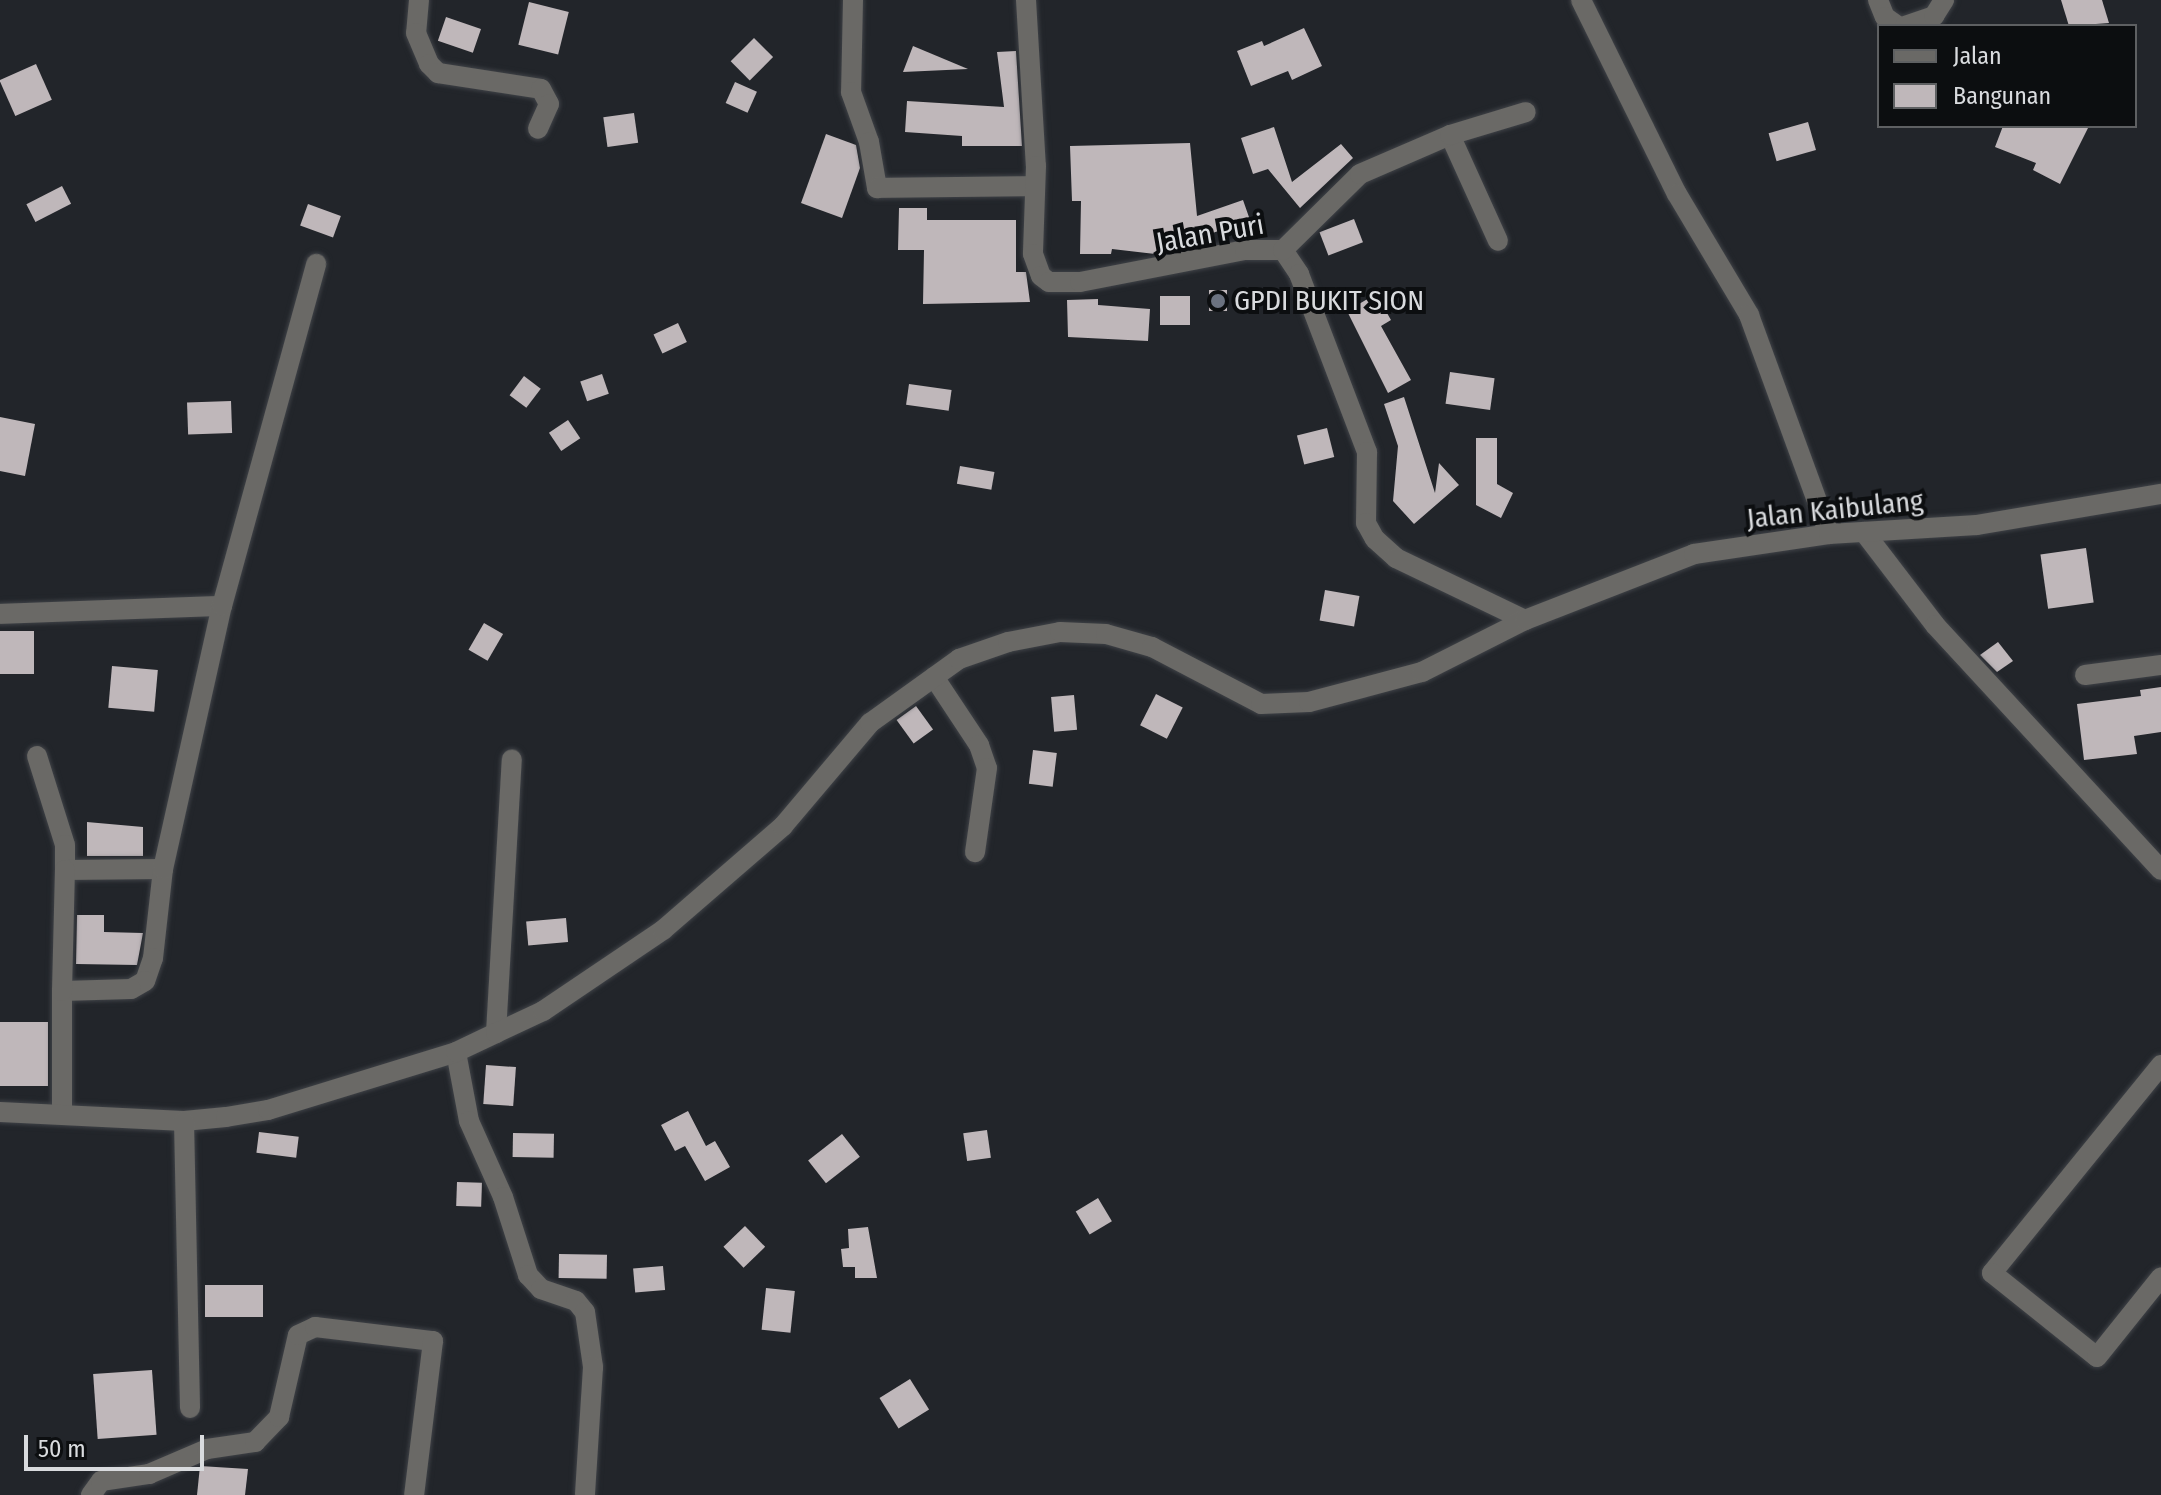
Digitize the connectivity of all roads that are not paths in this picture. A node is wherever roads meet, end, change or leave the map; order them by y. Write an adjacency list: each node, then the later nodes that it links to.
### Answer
1 (419, 0): 10 (street)
2 (853, 0): 12 (street)
3 (1026, 0): 12 (street, Jalan Puri)
4 (1581, 0): 18 (street)
5 (1878, 0): 7 (street)
6 (1944, 0): 8 (street)
7 (1895, 24)
8 (1911, 24)
9 (1526, 112): 11 (street)
10 (538, 129)
11 (1450, 135): 13 (street); 14 (street)
12 (1035, 186): 14 (street, Jalan Puri)
13 (1498, 241)
14 (1283, 250): 21 (street, Jalan Puri)
15 (316, 264): 19 (street)
16 (2161, 494): 17 (street, Jalan Kaibulang)
17 (1864, 532): 18 (street, Jalan Kaibulang); 30 (street)
18 (1829, 534): 21 (street, Jalan Kaibulang)
19 (222, 606): 20 (street); 28 (street)
20 (0, 614)
21 (1525, 620): 24 (street, Jalan Kaibulang)
22 (2161, 665): 23 (street)
23 (2085, 675)
24 (934, 677): 27 (street); 32 (street, Jalan Kaibulang)
25 (37, 756): 29 (street)
26 (512, 759): 32 (street)
27 (975, 852)
28 (163, 869): 29 (street); 31 (street)
29 (65, 870): 31 (street)
30 (2161, 870)
31 (62, 991): 36 (street)
32 (496, 1033): 33 (street, Jalan Kaibulang)
33 (456, 1052): 37 (street, Jalan Kaibulang); 42 (street)
34 (2161, 1065): 38 (street)
35 (0, 1112): 36 (street, Jalan Kaibulang)
36 (62, 1113): 37 (street, Jalan Kaibulang)
37 (184, 1121): 39 (street)
38 (2161, 1277)
39 (190, 1408)
40 (91, 1495): 41 (street)
41 (414, 1495)
42 (585, 1495)

